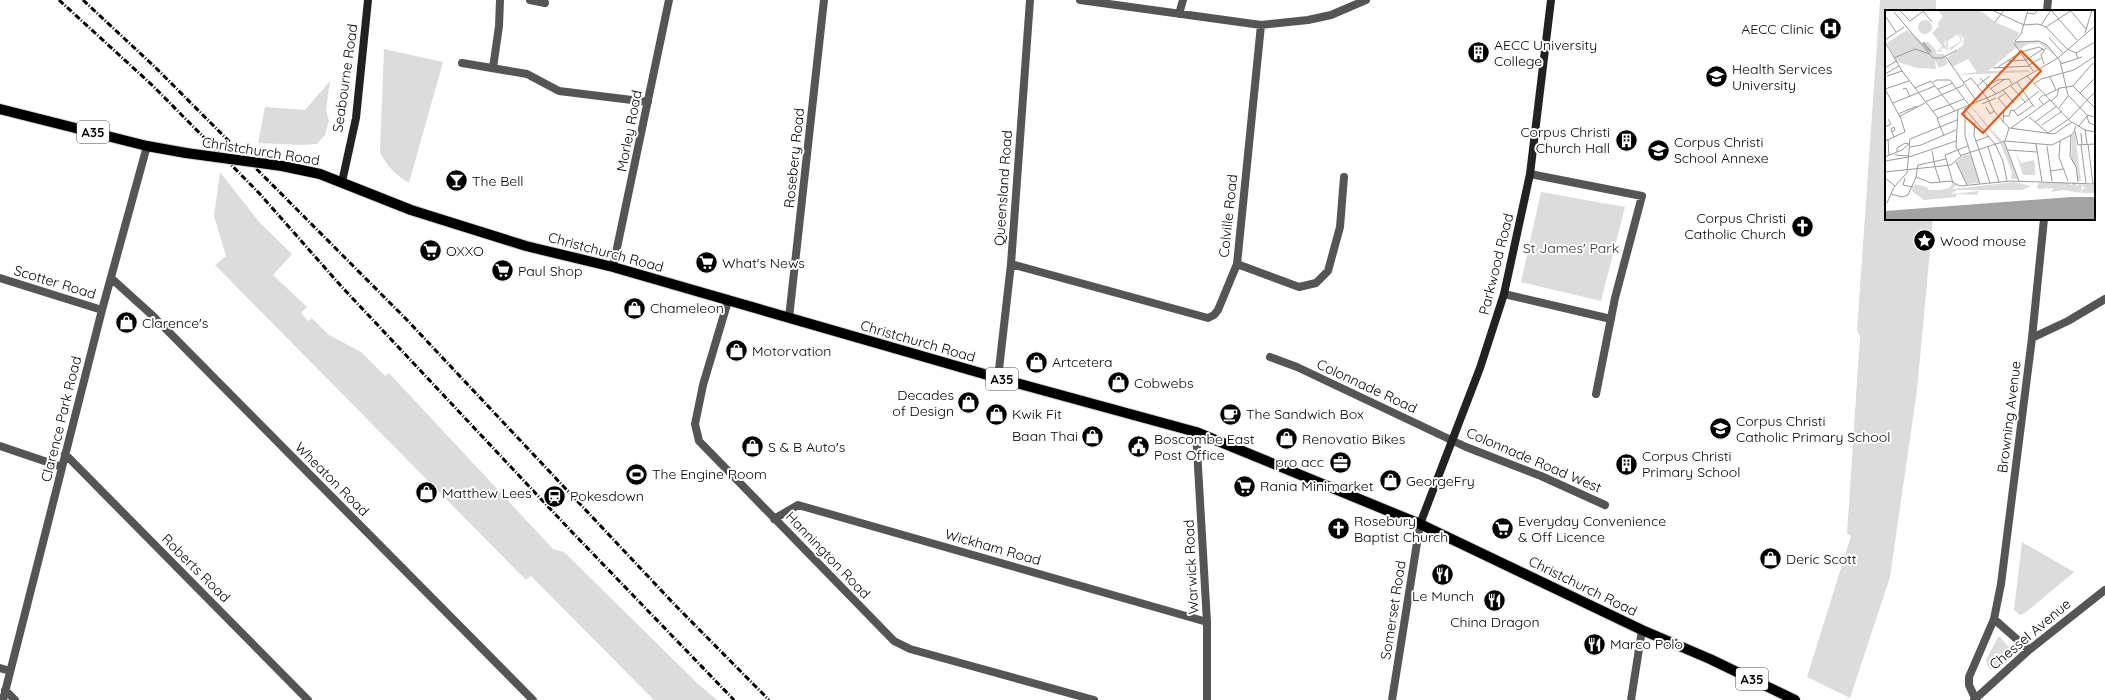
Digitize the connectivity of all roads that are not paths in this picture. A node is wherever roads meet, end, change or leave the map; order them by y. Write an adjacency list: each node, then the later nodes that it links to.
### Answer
1 (368, 0): 23 (main road, Seabourne Road)
2 (500, 0): 17 (street)
3 (530, 0): 12 (street)
4 (669, 0): 18 (street, Morley Road)
5 (824, 0): 34 (street, Rosebery Road)
6 (1030, 0): 25 (street, Queensland Road)
7 (1080, 0): 14 (street)
8 (1182, 0): 14 (street)
9 (1366, 0): 15 (street)
10 (1551, 0): 21 (main road, Parkwood Road)
11 (2048, 0): 13 (street)
12 (545, 3)
13 (2047, 10)
14 (1179, 14): 15 (street)
15 (1261, 25): 26 (street, Colville Road)
16 (462, 63): 17 (street)
17 (493, 68): 18 (street)
18 (648, 102): 27 (street, Morley Road)
19 (0, 109): 20 (main road, Christchurch Road / A35)
20 (147, 146): 23 (main road, Christchurch Road / A35, bridge); 29 (street, Clarence Park Road)
21 (1530, 174): 30 (main road, Parkwood Road); 35 (street)
22 (1344, 177): 26 (street)
23 (342, 182): 27 (main road, Christchurch Road / A35)
24 (2044, 220): 36 (street, Browning Avenue)
25 (1011, 264): 26 (street, Colville Road); 38 (street, Queensland Road)
26 (1237, 264)
27 (613, 267): 32 (main road, Christchurch Road / A35)
28 (0, 278): 33 (street, Scotter Road)
29 (111, 278): 33 (street, Clarence Park Road); 60 (street, Wheaton Road)
30 (1504, 294): 35 (street); 41 (main road, Parkwood Road)
31 (2105, 299): 36 (street)
32 (728, 301): 34 (main road, Christchurch Road / A35); 46 (street, Hannington Road)
33 (102, 310): 43 (street, Clarence Park Road)
34 (789, 318): 38 (main road, Christchurch Road / A35)
35 (1611, 319): 39 (street)
36 (2032, 338): 49 (street, Browning Avenue)
37 (1270, 357): 41 (street, Colonnade Road)
38 (998, 378): 40 (main road, Christchurch Road / A35)
39 (1596, 394)
40 (1196, 432): 47 (main road, Christchurch Road / A35); 50 (street, Warwick Road)
41 (1452, 439): 45 (street, Colonnade Road West); 47 (main road, Parkwood Road)
42 (0, 446): 44 (street)
43 (65, 454): 44 (street, Clarence Park Road); 59 (street, Roberts Road)
44 (62, 467): 54 (street, Clarence Park Road)
45 (1605, 505)
46 (774, 519): 50 (street, Wickham Road); 61 (street, Hannington Road)
47 (1420, 524): 51 (main road, Christchurch Road / A35); 63 (street, Somerset Road)
48 (2105, 590): 52 (street, Chessel Avenue)
49 (1994, 618): 52 (street); 56 (street, Browning Avenue)
50 (1207, 622): 62 (street, Warwick Road)
51 (1642, 630): 64 (street); 65 (main road, Christchurch Road / A35)
52 (2029, 650): 56 (street, Chessel Avenue)
53 (0, 668): 54 (street)
54 (10, 671): 55 (street, Clarence Park Road)
55 (5, 690): 57 (street, Clarence Park Road); 58 (street)
56 (1974, 699)
57 (3, 700)
58 (15, 700)
59 (308, 700)
60 (532, 700)
61 (1094, 700)
62 (1207, 700)
63 (1392, 700)
64 (1631, 700)
65 (1795, 700)

